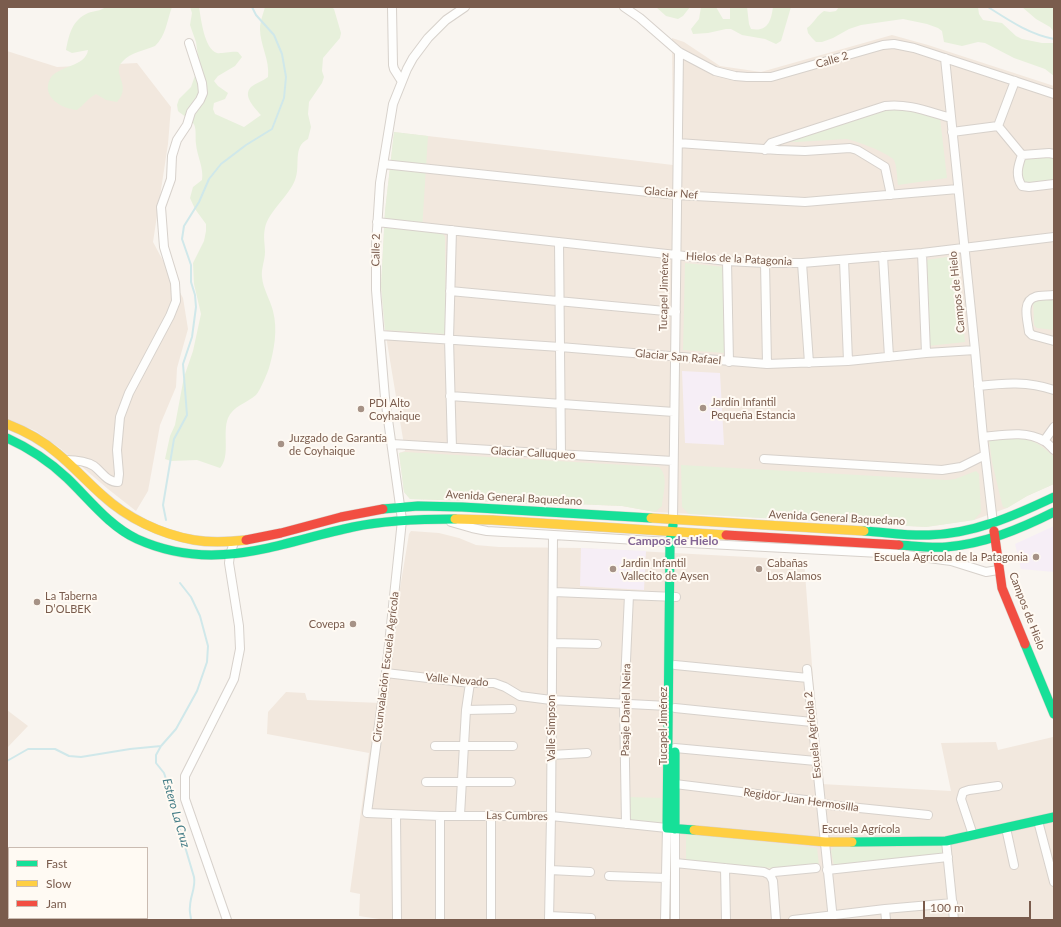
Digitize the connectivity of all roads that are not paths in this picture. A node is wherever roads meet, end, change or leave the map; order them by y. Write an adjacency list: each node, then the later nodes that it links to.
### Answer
1 (392, 7): 7 (street)
2 (466, 7): 7 (street, Calle 2)
3 (624, 7): 5 (street, Calle 2)
4 (189, 43): 66 (street)
5 (679, 52): 6 (street, Calle 2); 13 (street, Tucapel Jiménez)
6 (945, 58): 8 (street, Calle 2); 10 (street, Campos de Hielo)
7 (401, 80): 17 (street, Calle 2)
8 (1015, 81): 9 (street, Calle 2); 11 (street)
9 (1054, 94)
10 (951, 118): 12 (street, Campos de Hielo); 14 (street)
11 (998, 126): 12 (street); 16 (street)
12 (952, 132): 19 (street, Campos de Hielo)
13 (678, 143): 14 (street); 20 (street, Tucapel Jiménez)
14 (766, 150): 21 (street)
15 (1054, 154): 16 (street)
16 (1022, 155): 18 (street)
17 (383, 164): 20 (street, Glaciar Nef); 22 (street, Calle 2)
18 (1054, 184)
19 (958, 189): 21 (street, Glaciar Nef); 26 (street, Campos de Hielo)
20 (677, 195): 21 (street, Glaciar Nef); 28 (street, Tucapel Jiménez)
21 (891, 195)
22 (377, 222): 23 (street, Hielos de la Patagonia); 38 (street, Calle 2)
23 (452, 230): 25 (street, Hielos de la Patagonia); 34 (street)
24 (1054, 237): 26 (street, Hielos de la Patagonia)
25 (559, 242): 28 (street, Hielos de la Patagonia); 36 (street)
26 (965, 248): 27 (street, Hielos de la Patagonia); 42 (street, Campos de Hielo)
27 (922, 253): 29 (street, Hielos de la Patagonia); 43 (street)
28 (676, 256): 31 (street, Hielos de la Patagonia); 37 (street, Tucapel Jiménez)
29 (883, 256): 30 (street, Hielos de la Patagonia); 45 (street)
30 (844, 260): 32 (street, Hielos de la Patagonia); 46 (street)
31 (727, 261): 33 (street, Hielos de la Patagonia); 47 (street)
32 (802, 262): 33 (street, Hielos de la Patagonia); 48 (street)
33 (765, 263): 49 (street)
34 (450, 291): 36 (street); 40 (street)
35 (1054, 295): 39 (street)
36 (560, 301): 37 (street); 41 (street)
37 (676, 312): 44 (street, Tucapel Jiménez)
38 (380, 335): 40 (street, Glaciar San Rafael); 60 (street, Calle 2)
39 (1053, 338)
40 (449, 339): 41 (street, Glaciar San Rafael); 52 (street)
41 (560, 347): 44 (street, Glaciar San Rafael); 53 (street)
42 (975, 350): 43 (street, Glaciar San Rafael); 50 (street, Campos de Hielo)
43 (926, 353): 45 (street, Glaciar San Rafael)
44 (675, 356): 47 (street, Glaciar San Rafael); 54 (street, Tucapel Jiménez)
45 (889, 357): 46 (street, Glaciar San Rafael)
46 (848, 361): 48 (street, Glaciar San Rafael)
47 (729, 362): 49 (street, Glaciar San Rafael)
48 (809, 363): 49 (street, Glaciar San Rafael)
49 (767, 364)
50 (978, 386): 51 (street); 57 (street, Campos de Hielo)
51 (1054, 390)
52 (450, 396): 53 (street); 61 (street)
53 (561, 404): 54 (street); 63 (street)
54 (674, 412): 67 (street, Tucapel Jiménez)
55 (7, 424): 66 (main road, Avenida General Baquedano)
56 (1054, 427): 59 (street)
57 (983, 437): 59 (street); 64 (street, Campos de Hielo)
58 (7, 438): 80 (main road)
59 (1044, 441): 62 (street)
60 (392, 444): 61 (street, Glaciar Calluqueo); 69 (street, Calle 2)
61 (452, 448): 63 (street, Glaciar Calluqueo)
62 (1054, 450)
63 (561, 455): 67 (street, Glaciar Calluqueo)
64 (985, 455): 65 (street); 74 (street, Campos de Hielo)
65 (764, 459)
66 (66, 460): 78 (main road, Avenida General Baquedano)
67 (673, 461): 73 (street, Tucapel Jiménez)
68 (1054, 497): 74 (main road, Avenida General Baquedano)
69 (401, 506): 72 (street, Calle 2); 73 (main road, Avenida General Baquedano); 78 (main road, Avenida General Baquedano)
70 (1054, 512): 77 (main road)
71 (426, 518): 72 (main road); 75 (main road); 76 (street)
72 (402, 520): 80 (main road); 89 (street, Circunvalación Escuela Agrícola)
73 (673, 520): 74 (main road, Avenida General Baquedano); 75 (main road, Tucapel Jiménez)
74 (993, 523): 77 (main road, Campos de Hielo)
75 (672, 532): 77 (main road); 79 (main road, Tucapel Jiménez)
76 (553, 535): 79 (street); 82 (street, Valle Simpson)
77 (994, 537): 81 (main road, Campos de Hielo)
78 (234, 542): 80 (street)
79 (673, 543): 81 (street); 84 (main road, Tucapel Jiménez)
80 (230, 555): 144 (street)
81 (998, 570): 97 (main road, Campos de Hielo)
82 (554, 592): 83 (street); 85 (street, Valle Simpson)
83 (628, 595): 84 (street); 93 (street, Pasaje Daniel Neira)
84 (673, 597): 87 (main road, Tucapel Jiménez); 94 (main road, Tucapel Jiménez)
85 (553, 643): 86 (street); 92 (street, Valle Simpson)
86 (597, 644)
87 (675, 665): 90 (street); 94 (main road, Tucapel Jiménez)
88 (807, 669): 90 (street, Escuela Agrícola 2)
89 (386, 673): 91 (street, Valle Nevado); 112 (street, Circunvalación Escuela Agrícola)
90 (808, 678): 98 (street, Escuela Agrícola 2)
91 (470, 682): 92 (street, Valle Nevado); 96 (street)
92 (551, 700): 93 (street, Valle Nevado); 104 (street, Valle Simpson)
93 (624, 704): 94 (street, Valle Nevado); 121 (street, Pasaje Daniel Neira)
94 (672, 707): 98 (street, Valle Nevado); 102 (main road, Tucapel Jiménez); 123 (main road, Tucapel Jiménez)
95 (512, 709): 96 (street)
96 (466, 710): 100 (street)
97 (1054, 714)
98 (812, 722): 105 (street, Escuela Agrícola 2)
99 (435, 746): 100 (street)
100 (465, 746): 101 (street); 107 (street)
101 (513, 746)
102 (675, 748): 105 (street); 109 (main road, Tucapel Jiménez)
103 (587, 753): 104 (street)
104 (551, 754): 118 (street, Valle Simpson)
105 (816, 761): 111 (street, Escuela Agrícola 2)
106 (426, 782): 107 (street)
107 (461, 782): 108 (street); 114 (street)
108 (511, 782)
109 (675, 784): 111 (street, Regidor Juan Hermosilla); 123 (main road, Tucapel Jiménez)
110 (998, 786): 124 (street)
111 (820, 803): 116 (street, Regidor Juan Hermosilla); 126 (street, Escuela Agrícola 2)
112 (367, 813): 113 (street, Las Cumbres)
113 (396, 815): 117 (street, Las Cumbres); 145 (street)
114 (460, 815): 115 (street, Las Cumbres); 117 (street, Las Cumbres)
115 (491, 815): 118 (street, Las Cumbres); 147 (street)
116 (928, 815)
117 (440, 816): 146 (street)
118 (551, 816): 121 (street, Las Cumbres); 132 (street, Valle Simpson)
119 (1054, 817): 120 (main road, Escuela Agrícola)
120 (1038, 821): 122 (main road, Escuela Agrícola); 138 (street)
121 (626, 824): 123 (street, Las Cumbres)
122 (1006, 828): 124 (main road, Escuela Agrícola); 129 (street)
123 (671, 829): 126 (main road, Escuela Agrícola); 128 (street, Tucapel Jiménez); 137 (street, Tucapel Jiménez)
124 (973, 836): 125 (main road, Escuela Agrícola)
125 (946, 841): 126 (main road, Escuela Agrícola); 127 (street)
126 (825, 842): 133 (street, Escuela Agrícola 2)
127 (948, 857): 133 (street); 139 (street)
128 (675, 863): 130 (street); 149 (street, Tucapel Jiménez)
129 (1014, 865)
130 (725, 868): 135 (street); 150 (street)
131 (816, 868): 135 (street)
132 (550, 870): 134 (street); 141 (street, Valle Simpson)
133 (828, 870): 143 (street, Escuela Agrícola 2)
134 (590, 872)
135 (770, 875): 151 (street)
136 (609, 876): 137 (street)
137 (666, 878): 148 (street, Tucapel Jiménez)
138 (1054, 882)
139 (953, 903): 140 (street); 154 (street)
140 (885, 909): 143 (street); 153 (street)
141 (549, 918): 142 (street)
142 (591, 918)
143 (833, 918): 152 (street)
144 (227, 920)
145 (397, 920)
146 (440, 920)
147 (491, 920)
148 (666, 920)
149 (675, 920)
150 (726, 920)
151 (776, 920)
152 (793, 920)
153 (886, 920)
154 (954, 920)

